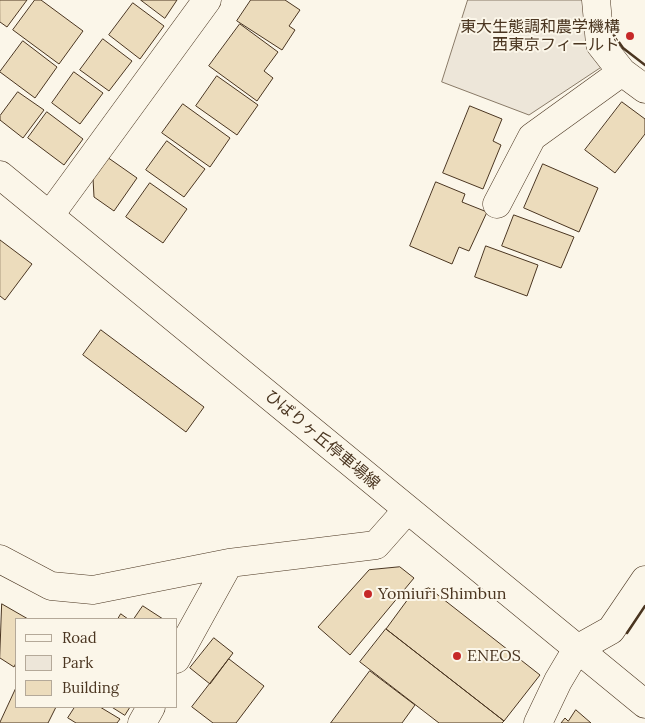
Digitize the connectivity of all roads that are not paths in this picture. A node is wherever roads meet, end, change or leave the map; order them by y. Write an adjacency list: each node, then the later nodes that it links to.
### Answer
1 (207, 0): 7 (street)
2 (596, 0): 3 (street)
3 (622, 72): 4 (street); 6 (street)
4 (645, 89)
5 (0, 175): 7 (street, ひばりヶ丘停車場線)
6 (497, 204)
7 (50, 215): 8 (street, ひばりヶ丘停車場線)
8 (407, 510): 10 (street); 12 (street, ひばりヶ丘停車場線)
9 (0, 559): 10 (street)
10 (228, 563): 13 (street)
11 (645, 580): 12 (street)
12 (577, 649): 14 (street, ひばりヶ丘停車場線); 17 (street)
13 (178, 655)
14 (645, 704)
15 (150, 708): 16 (street)
16 (142, 723)
17 (538, 723)

